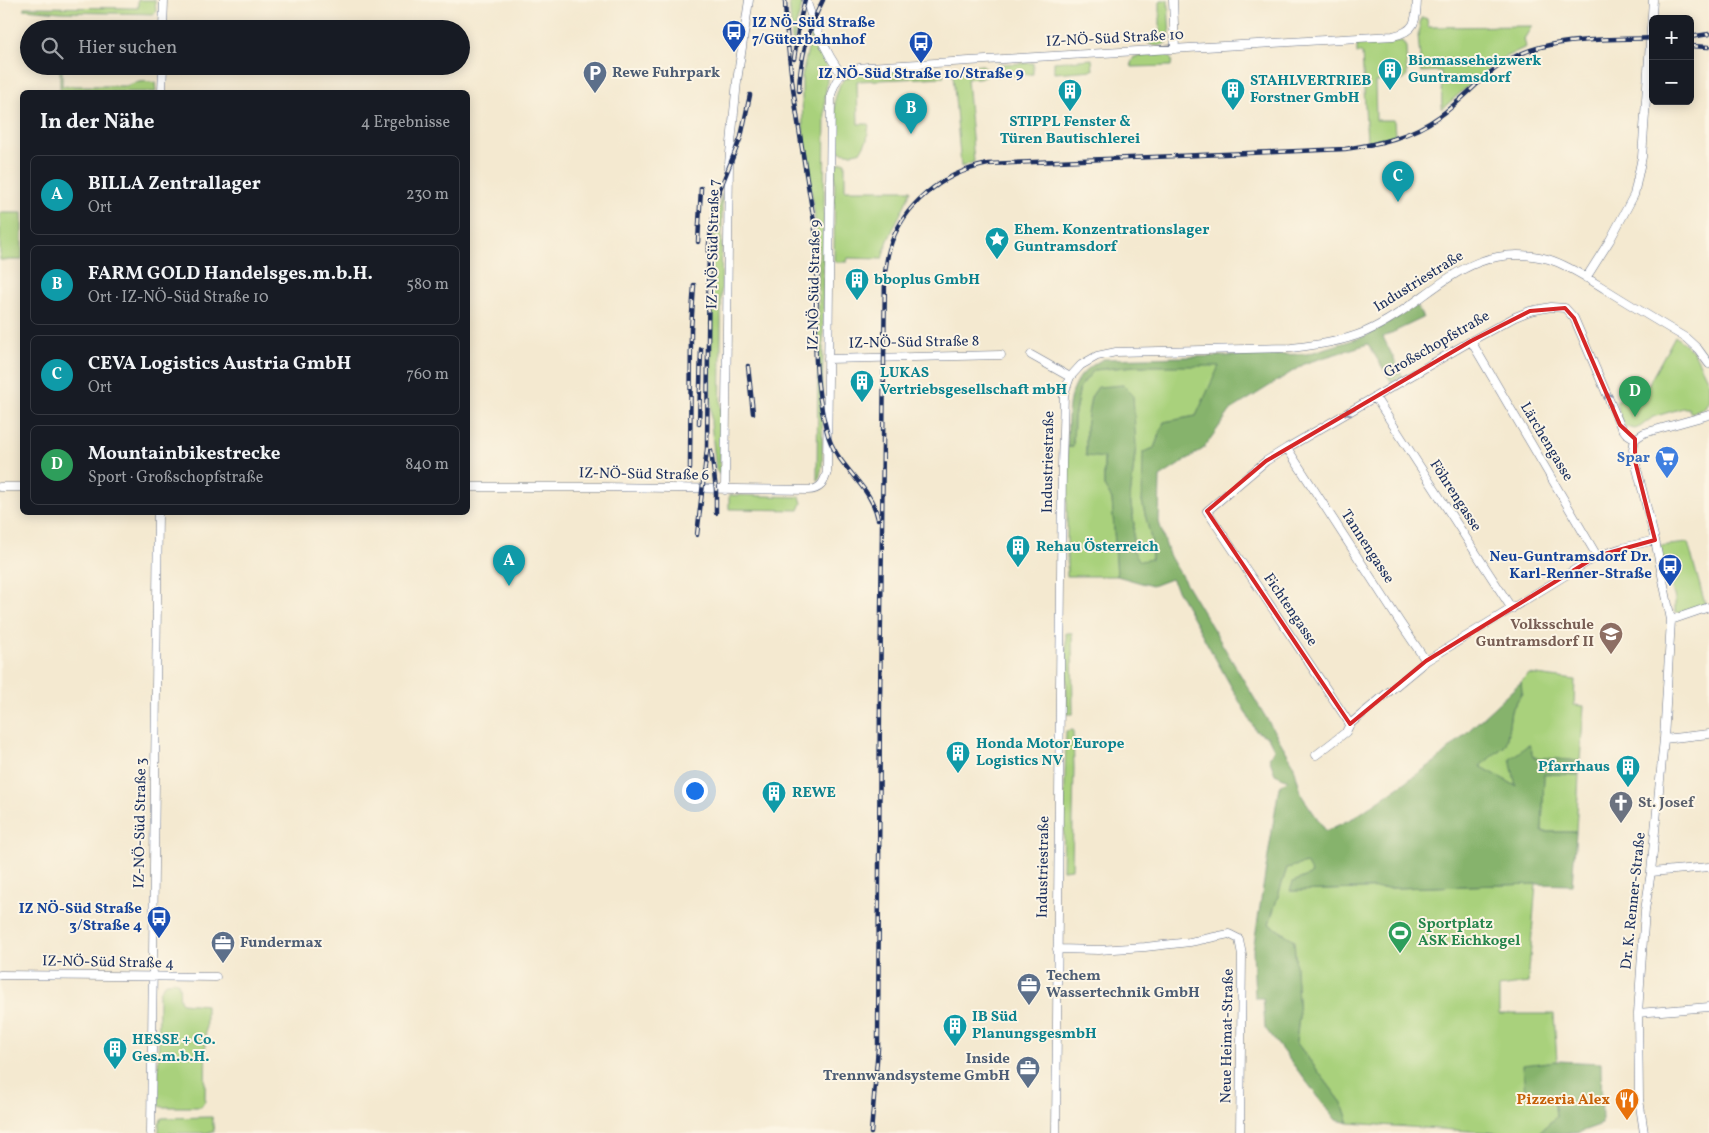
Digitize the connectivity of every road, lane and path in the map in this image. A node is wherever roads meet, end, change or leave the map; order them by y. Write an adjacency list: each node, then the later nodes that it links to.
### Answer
1 (164, 0): 7 (street)
2 (749, 0): 27 (street, IZ-NÖ-Süd Straße 7)
3 (806, 0): 9 (street)
4 (1173, 0): 8 (street)
5 (1417, 0): 8 (street, IZ-NÖ-Süd Straße 10)
6 (1653, 0): 12 (street)
7 (163, 20)
8 (1175, 49): 9 (street, IZ-NÖ-Süd Straße 10)
9 (841, 74): 16 (street, IZ-NÖ-Süd Straße 9)
10 (163, 75): 11 (street)
11 (162, 90)
12 (1586, 278): 17 (street, Industriestraße); 18 (street, Industriestraße)
13 (1471, 341): 19 (street, Großschopfstraße); 21 (street, Großschopfstraße, one-way to 13); 31 (street, Lärchengasse)
14 (1001, 354): 16 (street, IZ-NÖ-Süd Straße 8)
15 (1031, 355): 18 (street)
16 (828, 359): 26 (street, IZ-NÖ-Süd Straße 9)
17 (1709, 364)
18 (1070, 377): 42 (street, Industriestraße)
19 (1375, 397): 22 (street, Großschopfstraße, one-way to 22); 33 (street, Föhrengasse)
20 (1709, 415): 21 (street)
21 (1635, 439): 30 (street, Dr. K. Renner-Straße)
22 (1287, 448): 28 (street, Großschopfstraße); 35 (street, Tannengasse)
23 (0, 487): 24 (street)
24 (20, 487)
25 (470, 487): 27 (street, IZ-NÖ-Süd Straße 6)
26 (820, 487): 27 (street, IZ-NÖ-Süd Straße 6)
27 (725, 490)
28 (1207, 511): 36 (street, Fichtengasse)
29 (158, 515): 44 (street, IZ-NÖ-Süd Straße 3)
30 (1655, 540): 31 (street); 34 (street, Dr. K. Renner-Straße)
31 (1597, 556): 33 (street)
32 (1709, 607): 34 (street)
33 (1512, 609): 35 (street)
34 (1672, 620): 38 (street, Dr. K. Renner-Straße)
35 (1426, 661): 36 (street)
36 (1350, 724): 39 (street)
37 (1709, 734): 38 (street)
38 (1664, 739): 41 (street, Dr. K. Renner-Straße)
39 (1316, 755)
40 (1709, 867): 41 (street)
41 (1651, 872): 47 (street, Dr. K. Renner-Straße)
42 (1058, 949): 49 (street, Industriestraße); 50 (street, Neue Heimat-Straße)
43 (0, 975): 44 (street, IZ-NÖ-Süd Straße 4)
44 (152, 977): 45 (street, IZ-NÖ-Süd Straße 4); 48 (street, IZ-NÖ-Süd Straße 3)
45 (216, 977)
46 (1709, 1007): 47 (street)
47 (1638, 1013): 51 (street, Dr. K. Renner-Straße)
48 (151, 1133)
49 (1056, 1133)
50 (1240, 1133)
51 (1644, 1133)

